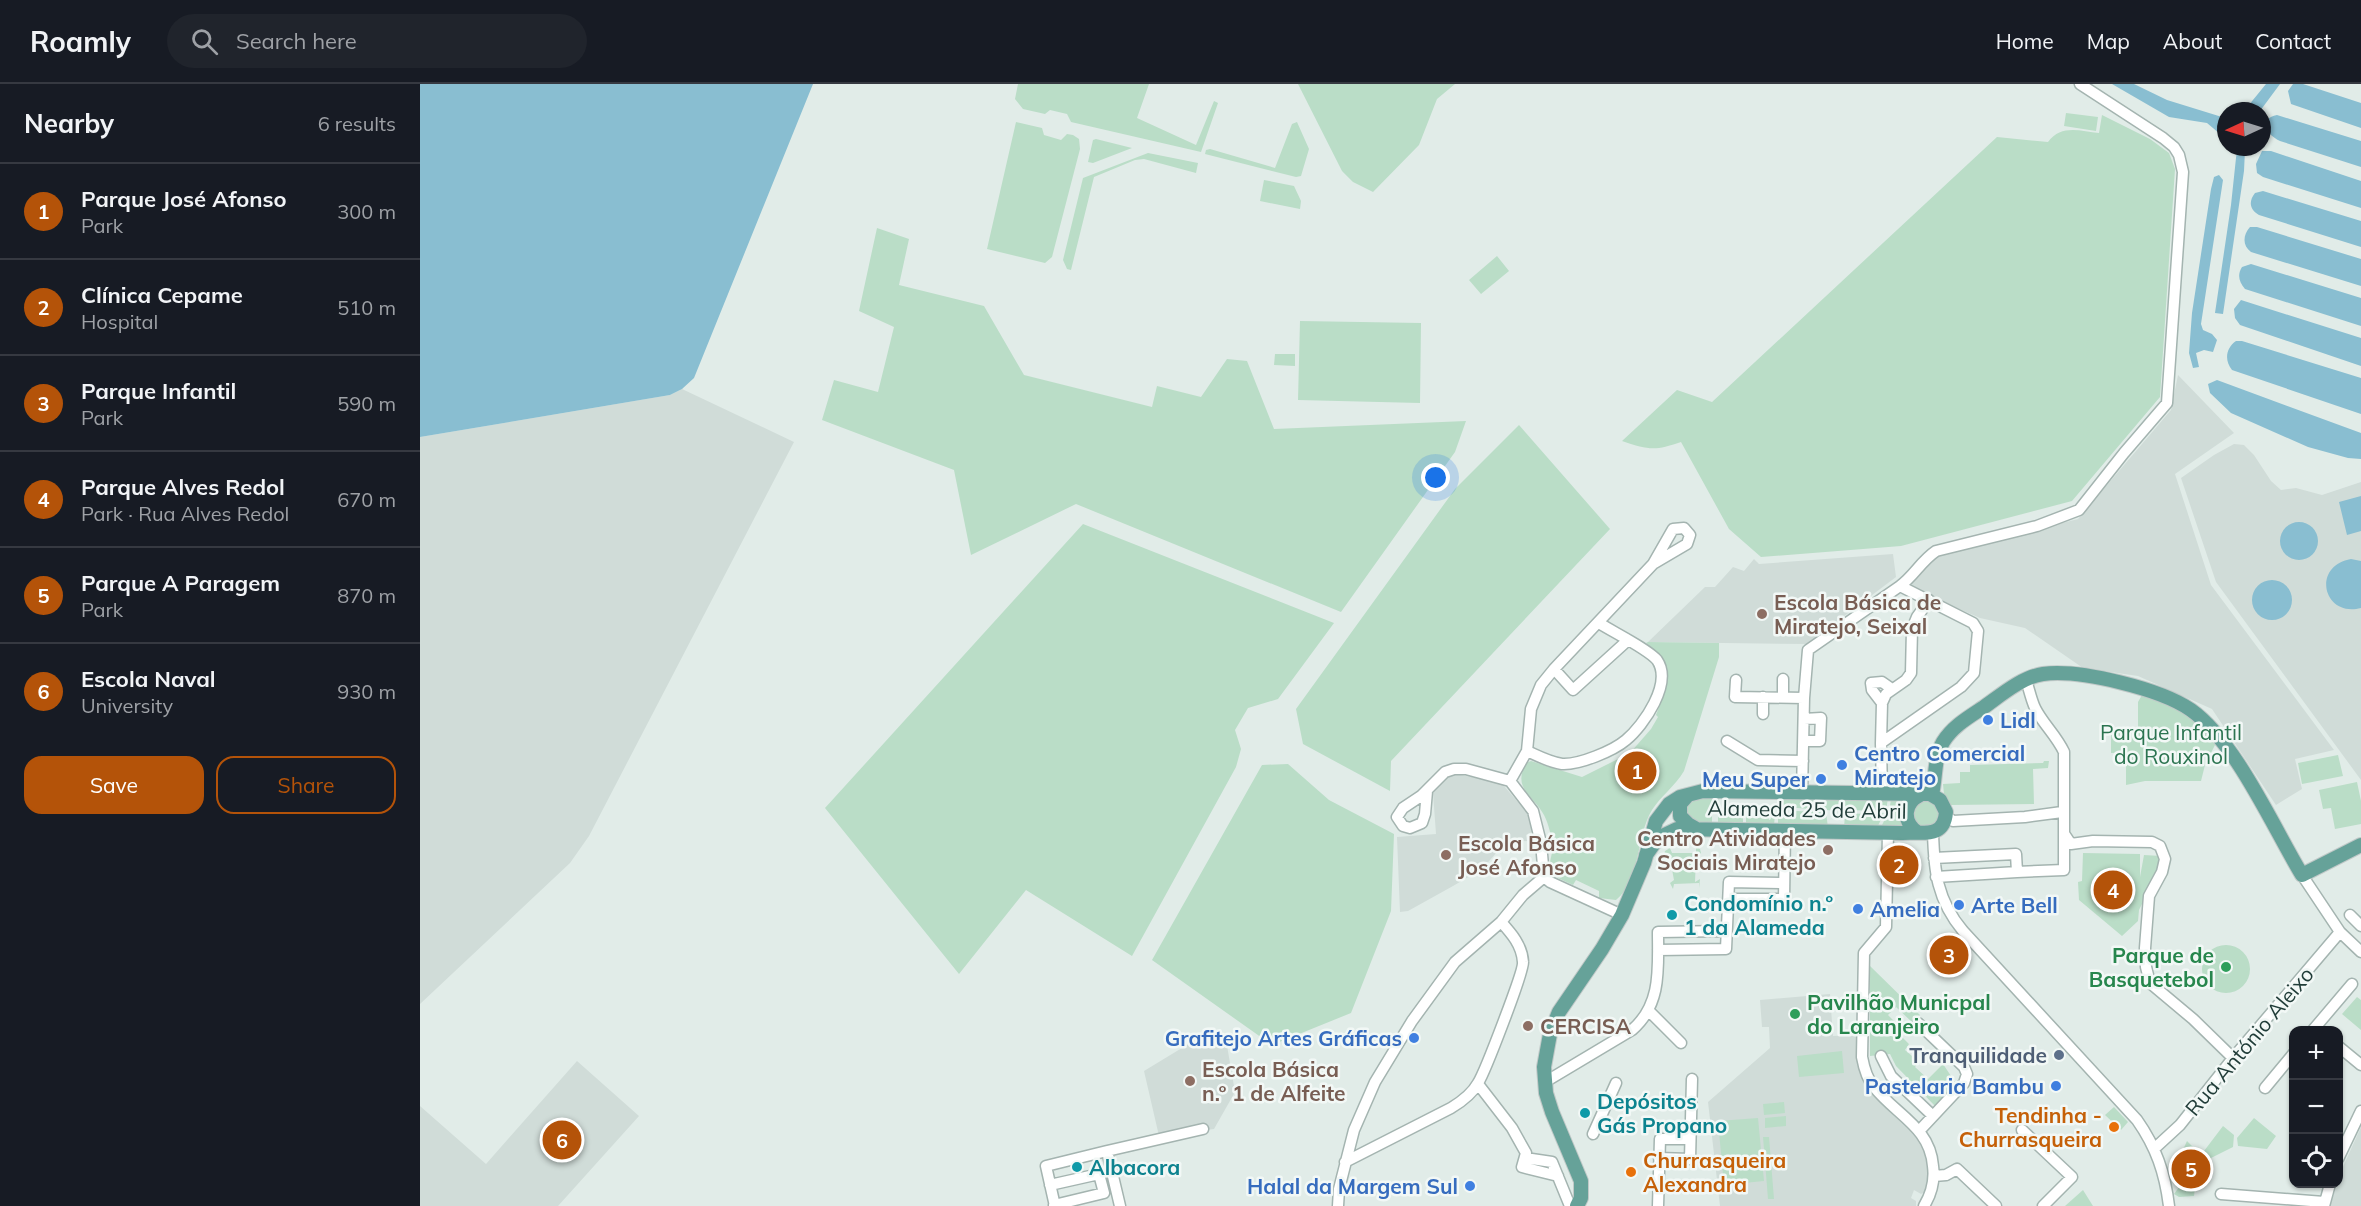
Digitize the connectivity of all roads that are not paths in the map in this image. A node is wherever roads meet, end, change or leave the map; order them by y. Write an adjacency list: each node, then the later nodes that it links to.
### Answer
1 (2080, 84): 3 (street)
2 (1653, 564): 5 (street)
3 (1900, 586): 4 (street); 14 (street)
4 (1929, 600): 11 (street); 20 (street)
5 (1599, 623): 6 (street); 7 (street)
6 (1627, 641): 7 (street); 21 (street)
7 (1554, 669): 21 (street)
8 (1783, 679): 13 (street)
9 (1736, 680): 12 (street)
10 (2026, 680): 28 (main road); 29 (street); 41 (main road)
11 (1892, 689): 15 (street); 15 (street)
12 (1763, 697): 13 (street); 16 (street)
13 (1783, 697): 14 (street)
14 (1804, 698): 17 (street)
15 (1882, 703): 20 (street)
16 (1763, 714)
17 (1804, 718): 19 (street); 19 (street)
18 (1727, 741): 22 (street)
19 (1804, 741): 22 (street)
20 (1881, 743): 27 (street)
21 (1527, 751): 23 (street)
22 (1803, 761): 26 (street)
23 (1510, 781): 24 (street); 42 (street)
24 (1427, 791)
25 (1692, 793): 26 (main road, Alameda 25 de Abril); 31 (main road, Alameda 25 de Abril); 38 (main road, Alameda 25 de Abril)
26 (1802, 793): 27 (main road, Alameda 25 de Abril)
27 (1882, 795): 28 (main road, Alameda 25 de Abril)
28 (1926, 795): 30 (main road, Alameda 25 de Abril); 33 (main road, Alameda 25 de Abril)
29 (2062, 813): 30 (street); 36 (street)
30 (1946, 816): 34 (main road, Alameda 25 de Abril)
31 (1695, 828): 32 (main road, Alameda 25 de Abril); 38 (main road, Alameda 25 de Abril)
32 (1785, 830): 35 (main road, Alameda 25 de Abril); 44 (street)
33 (1917, 832): 34 (main road, Alameda 25 de Abril); 35 (main road, Alameda 25 de Abril)
34 (1933, 832): 39 (street)
35 (1888, 833): 72 (street)
36 (2065, 836): 40 (street); 61 (street)
37 (2361, 845): 41 (main road)
38 (1646, 855): 46 (main road)
39 (1934, 858): 40 (street); 43 (street)
40 (2017, 872): 43 (street)
41 (2302, 875): 51 (street)
42 (1544, 877): 46 (street); 48 (street)
43 (1936, 877): 76 (street)
44 (1784, 883): 45 (street); 45 (street)
45 (1729, 899): 50 (street)
46 (1622, 915): 65 (main road)
47 (2350, 915): 49 (street)
48 (1501, 922): 66 (street); 80 (street)
49 (2361, 926)
50 (1726, 931): 52 (street); 52 (street)
51 (2340, 932): 53 (street); 61 (street, Rua António Aleixo)
52 (1658, 950): 55 (street)
53 (2361, 952)
54 (2352, 984): 57 (street)
55 (1649, 1011): 58 (street); 65 (street)
56 (1918, 1023): 70 (street)
57 (2318, 1026)
58 (1681, 1043)
59 (2343, 1050): 63 (street)
60 (1881, 1056): 70 (street)
61 (2233, 1058): 76 (street, Rua António Aleixo)
62 (2289, 1059): 68 (street)
63 (2361, 1065)
64 (1692, 1078): 75 (street)
65 (1545, 1082): 85 (main road)
66 (1478, 1083): 80 (street); 85 (street)
67 (1616, 1083): 74 (street)
68 (2265, 1088)
69 (2361, 1111): 77 (street)
70 (1933, 1116): 72 (street)
71 (1203, 1129): 78 (street)
72 (1920, 1130): 81 (street)
73 (2022, 1130): 93 (street)
74 (1593, 1134)
75 (1690, 1139): 79 (street); 79 (street)
76 (2155, 1148): 94 (street)
77 (2343, 1149)
78 (1107, 1151): 82 (street); 88 (street)
79 (1659, 1158): 90 (street)
80 (1345, 1162): 89 (street)
81 (1934, 1176): 91 (street); 92 (street)
82 (1050, 1185): 87 (street); 87 (street)
83 (2329, 1188): 86 (street)
84 (2221, 1194): 86 (street)
85 (1579, 1204)
86 (2324, 1204)
87 (1054, 1205)
88 (1120, 1206)
89 (1338, 1206)
90 (1658, 1206)
91 (1924, 1206)
92 (1996, 1206)
93 (2043, 1206)
94 (2169, 1206)

